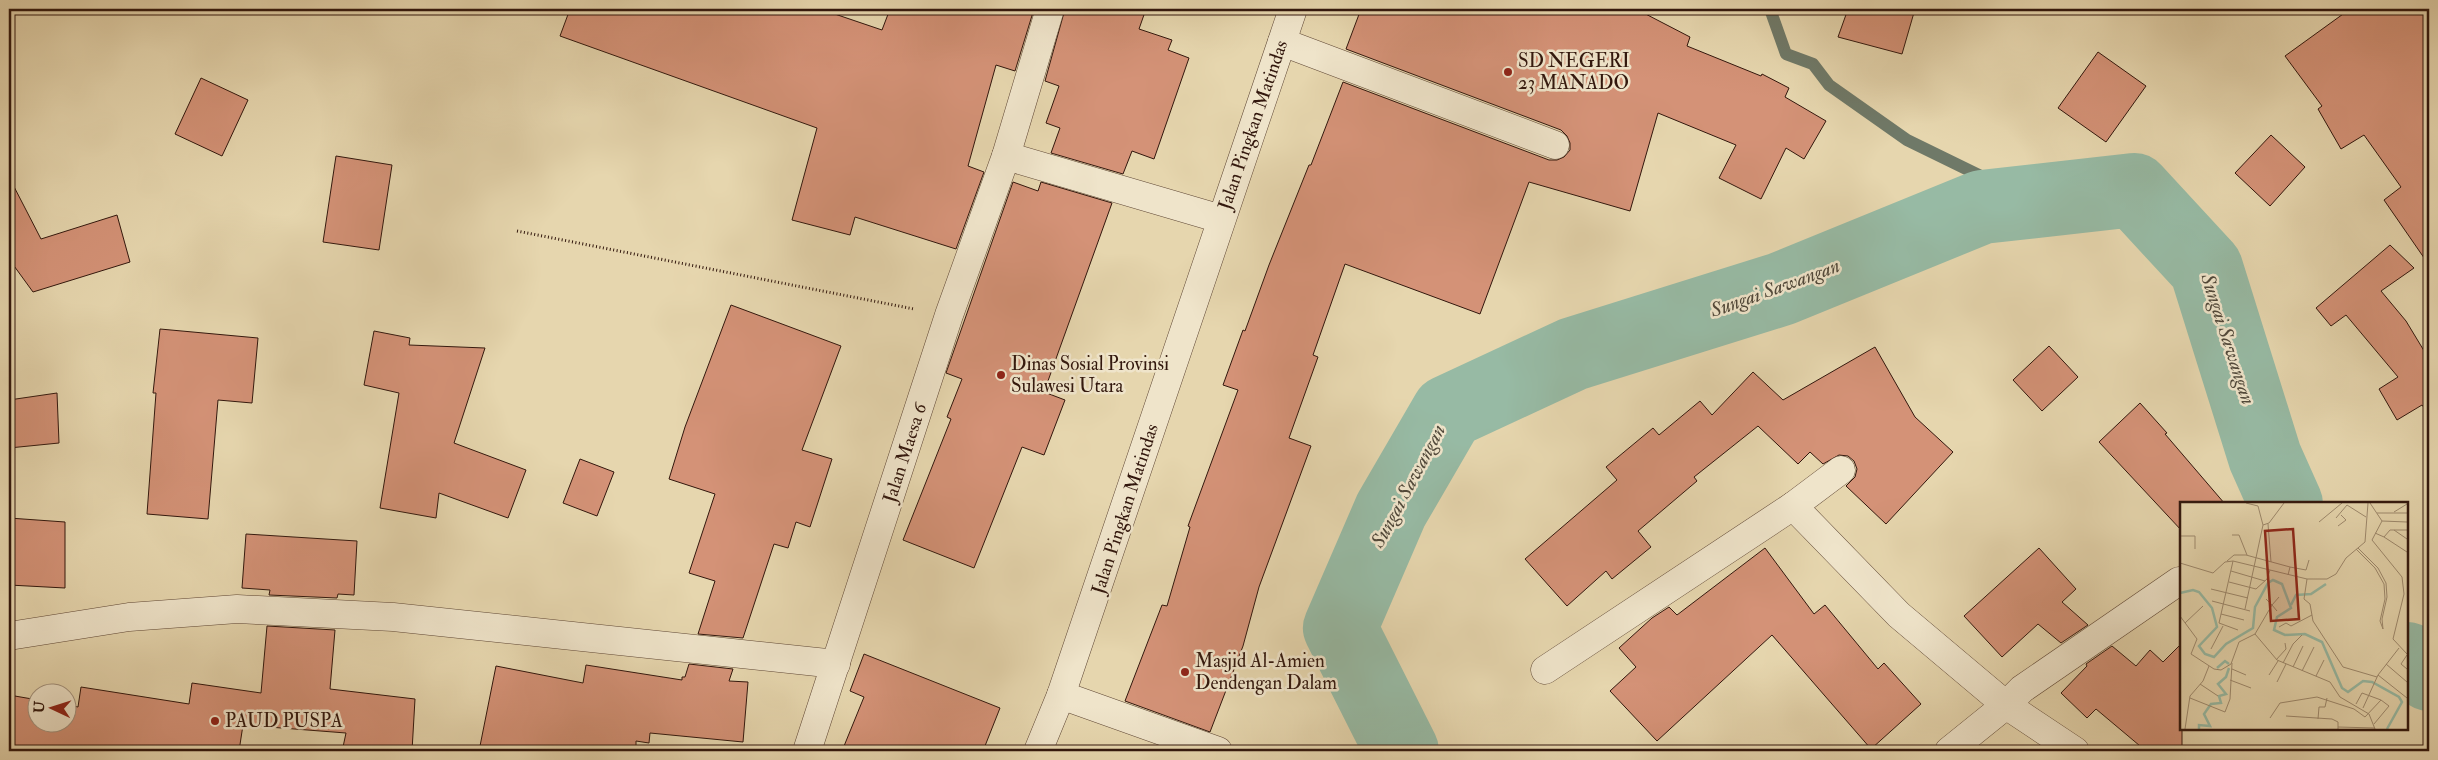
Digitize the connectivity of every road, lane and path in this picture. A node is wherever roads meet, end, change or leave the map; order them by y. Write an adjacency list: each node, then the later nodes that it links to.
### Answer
1 (1050, 9): 5 (street, Jalan Maesa 6)
2 (1294, 9): 3 (street, Jalan Pingkan Matindas)
3 (1282, 42): 4 (street); 6 (street, Jalan Pingkan Matindas)
4 (1555, 145)
5 (1006, 156): 6 (street); 8 (street, Jalan Maesa 6)
6 (1220, 219): 15 (street, Jalan Pingkan Matindas)
7 (517, 231): 8 (path)
8 (949, 315): 13 (street, Jalan Maesa 6)
9 (1841, 470): 10 (street)
10 (1793, 506): 14 (street); 16 (street)
11 (2179, 581): 16 (street)
12 (9, 636): 13 (street)
13 (836, 664): 17 (street, Jalan Maesa 6)
14 (1545, 670)
15 (1062, 696): 18 (street, Jalan Pingkan Matindas); 19 (street)
16 (2006, 705): 20 (street); 21 (street)
17 (807, 751)
18 (1038, 751)
19 (1218, 751)
20 (1949, 751)
21 (2075, 751)

